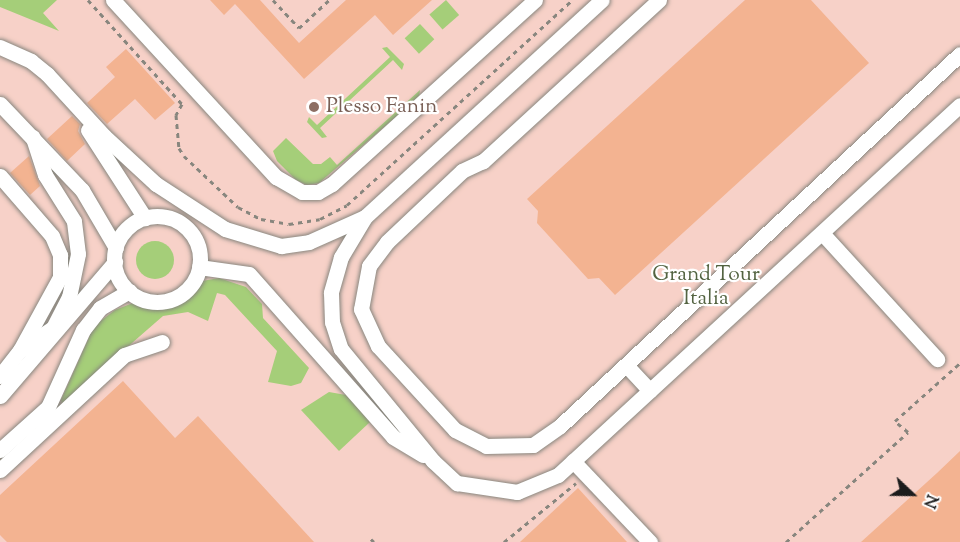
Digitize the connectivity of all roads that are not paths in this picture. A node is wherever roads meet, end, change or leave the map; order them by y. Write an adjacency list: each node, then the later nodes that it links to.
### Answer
1 (113, 0): 2 (street)
2 (535, 0)
3 (602, 0): 12 (street)
4 (658, 0): 23 (street)
5 (0, 47): 7 (street)
6 (960, 54): 23 (street)
7 (71, 102): 13 (street); 16 (street)
8 (0, 104): 10 (street)
9 (960, 105): 15 (street)
10 (33, 137): 17 (street); 21 (street)
11 (0, 176): 21 (street)
12 (365, 217): 16 (street); 28 (street)
13 (145, 218): 14 (street); 17 (street)
14 (186, 227): 16 (street); 18 (street)
15 (822, 234): 22 (street); 25 (street)
16 (253, 240)
17 (115, 255): 19 (street); 26 (street)
18 (200, 267): 19 (street); 28 (street)
19 (130, 291): 27 (street)
20 (162, 342): 30 (street)
21 (20, 350): 24 (street)
22 (937, 358)
23 (626, 365): 25 (street)
24 (0, 376)
25 (650, 392): 29 (street)
26 (0, 396)
27 (0, 450)
28 (433, 461): 29 (street)
29 (573, 461): 31 (street)
30 (0, 470)
31 (650, 542)

